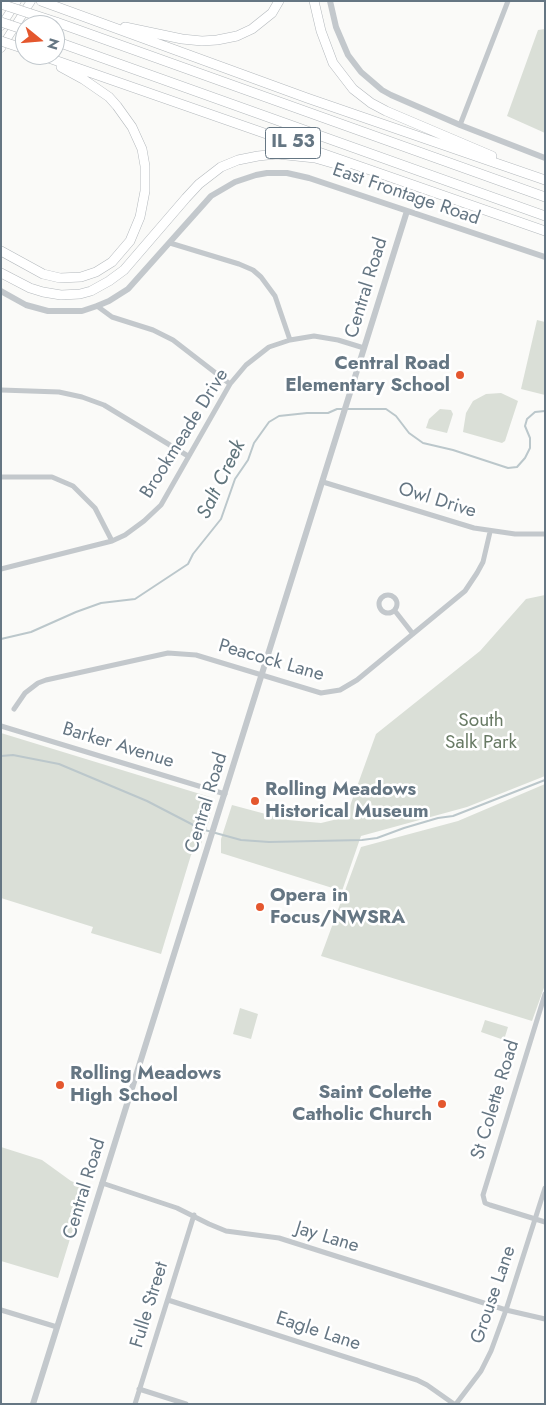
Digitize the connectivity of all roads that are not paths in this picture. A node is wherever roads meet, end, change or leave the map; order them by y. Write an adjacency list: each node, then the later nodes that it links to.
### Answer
1 (17, 1): 11 (main road)
2 (31, 1): 16 (main road)
3 (42, 1): 9 (highway, IL 53)
4 (279, 1): 9 (highway)
5 (314, 1): 21 (highway)
6 (330, 1): 19 (street)
7 (508, 1): 19 (street)
8 (1, 4): 23 (highway, IL 53, bridge)
9 (96, 21): 21 (highway, IL 53)
10 (1, 22): 12 (highway, bridge)
11 (1, 26)
12 (15, 27)
13 (1, 40): 14 (highway, bridge)
14 (15, 45)
15 (65, 45): 25 (highway, IL 53)
16 (1, 48)
17 (65, 64): 22 (highway, IL 53)
18 (58, 65): 28 (highway)
19 (460, 125): 20 (street)
20 (545, 158)
21 (545, 179)
22 (408, 183): 26 (highway, IL 53); 30 (highway)
23 (545, 197)
24 (408, 211): 27 (street, East Frontage Road); 29 (street, East Frontage Road); 34 (street, Central Road)
25 (545, 216)
26 (545, 231)
27 (170, 243): 32 (street, East Frontage Road); 33 (street)
28 (2, 251)
29 (545, 258)
30 (1, 273)
31 (1, 291): 32 (street, East Frontage Road)
32 (98, 306): 35 (street)
33 (290, 340): 34 (street, Brookmeade Drive); 35 (street, Brookmeade Drive)
34 (364, 348): 39 (street, Central Road)
35 (230, 384): 37 (street, Brookmeade Drive)
36 (1, 390): 37 (street)
37 (188, 456): 42 (street, Brookmeade Drive)
38 (1, 477): 42 (street)
39 (323, 482): 40 (street, Owl Drive); 46 (street, Central Road)
40 (490, 532): 41 (street, Owl Drive); 45 (street, Peacock Lane)
41 (545, 534)
42 (112, 541): 43 (street, Brookmeade Drive)
43 (1, 569)
44 (394, 611): 45 (street)
45 (412, 634): 46 (street, Peacock Lane)
46 (262, 676): 47 (street, Peacock Lane); 49 (street, Central Road)
47 (14, 709)
48 (1, 726): 49 (street, Barker Avenue)
49 (225, 794): 51 (street, Central Road)
50 (545, 994): 54 (street, St Colette Road)
51 (102, 1183): 53 (street, Jay Lane); 60 (street, Central Road)
52 (545, 1188): 54 (street, Grouse Lane)
53 (194, 1215): 56 (street, Fulle Street); 58 (street, Jay Lane)
54 (536, 1219): 55 (street); 58 (street, Grouse Lane)
55 (545, 1222)
56 (168, 1300): 61 (street, Fulle Street); 65 (street, Eagle Lane)
57 (1, 1310): 60 (street)
58 (506, 1310): 59 (street, Jay Lane); 65 (street, Grouse Lane)
59 (545, 1319)
60 (57, 1327): 62 (street, Central Road)
61 (139, 1389): 63 (street, Fulle Street); 64 (street)
62 (33, 1404)
63 (135, 1404)
64 (186, 1404)
65 (455, 1404)

